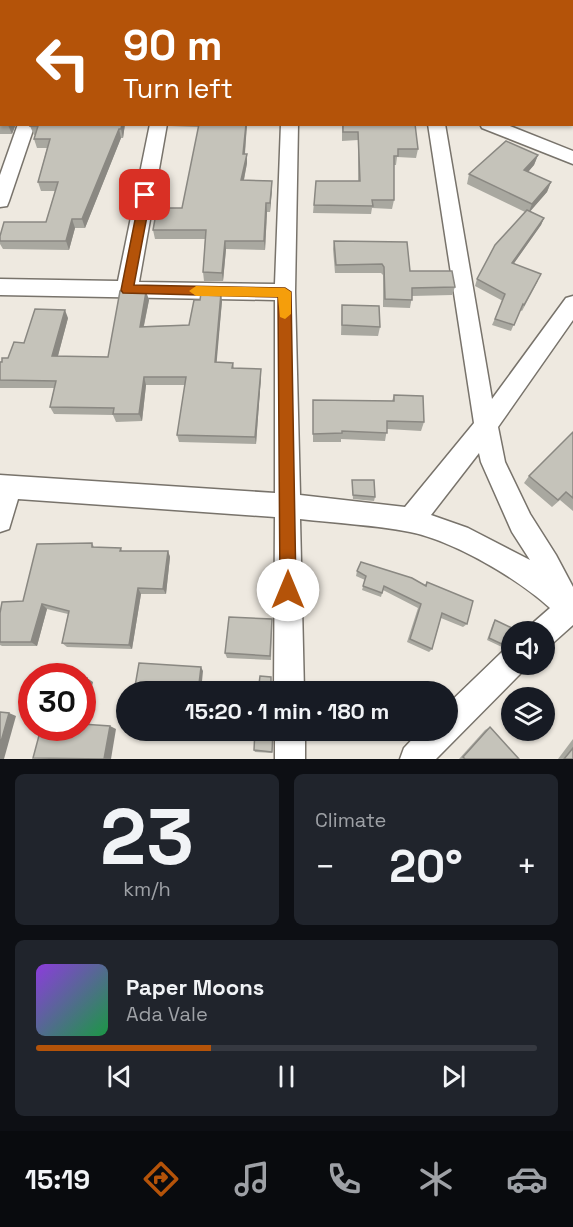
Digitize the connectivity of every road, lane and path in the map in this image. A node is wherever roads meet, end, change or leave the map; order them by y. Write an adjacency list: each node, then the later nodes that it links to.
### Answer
1 (26, 126): 7 (street)
2 (159, 126): 9 (street)
3 (290, 126): 10 (street)
4 (436, 126): 12 (street)
5 (493, 126): 6 (street)
6 (573, 158)
7 (0, 201)
8 (0, 287): 9 (street)
9 (127, 290): 10 (street)
10 (285, 292): 14 (street)
11 (573, 304): 12 (street)
12 (485, 427): 16 (street); 17 (street)
13 (4, 486): 14 (street); 15 (street)
14 (288, 506): 16 (street); 20 (street)
15 (0, 520)
16 (411, 520): 17 (street)
17 (572, 610): 18 (street)
18 (555, 623)
19 (501, 673): 21 (street)
20 (290, 681)
21 (458, 715)
22 (290, 741): 24 (street)
23 (432, 741): 25 (street)
24 (290, 759)
25 (415, 759)

